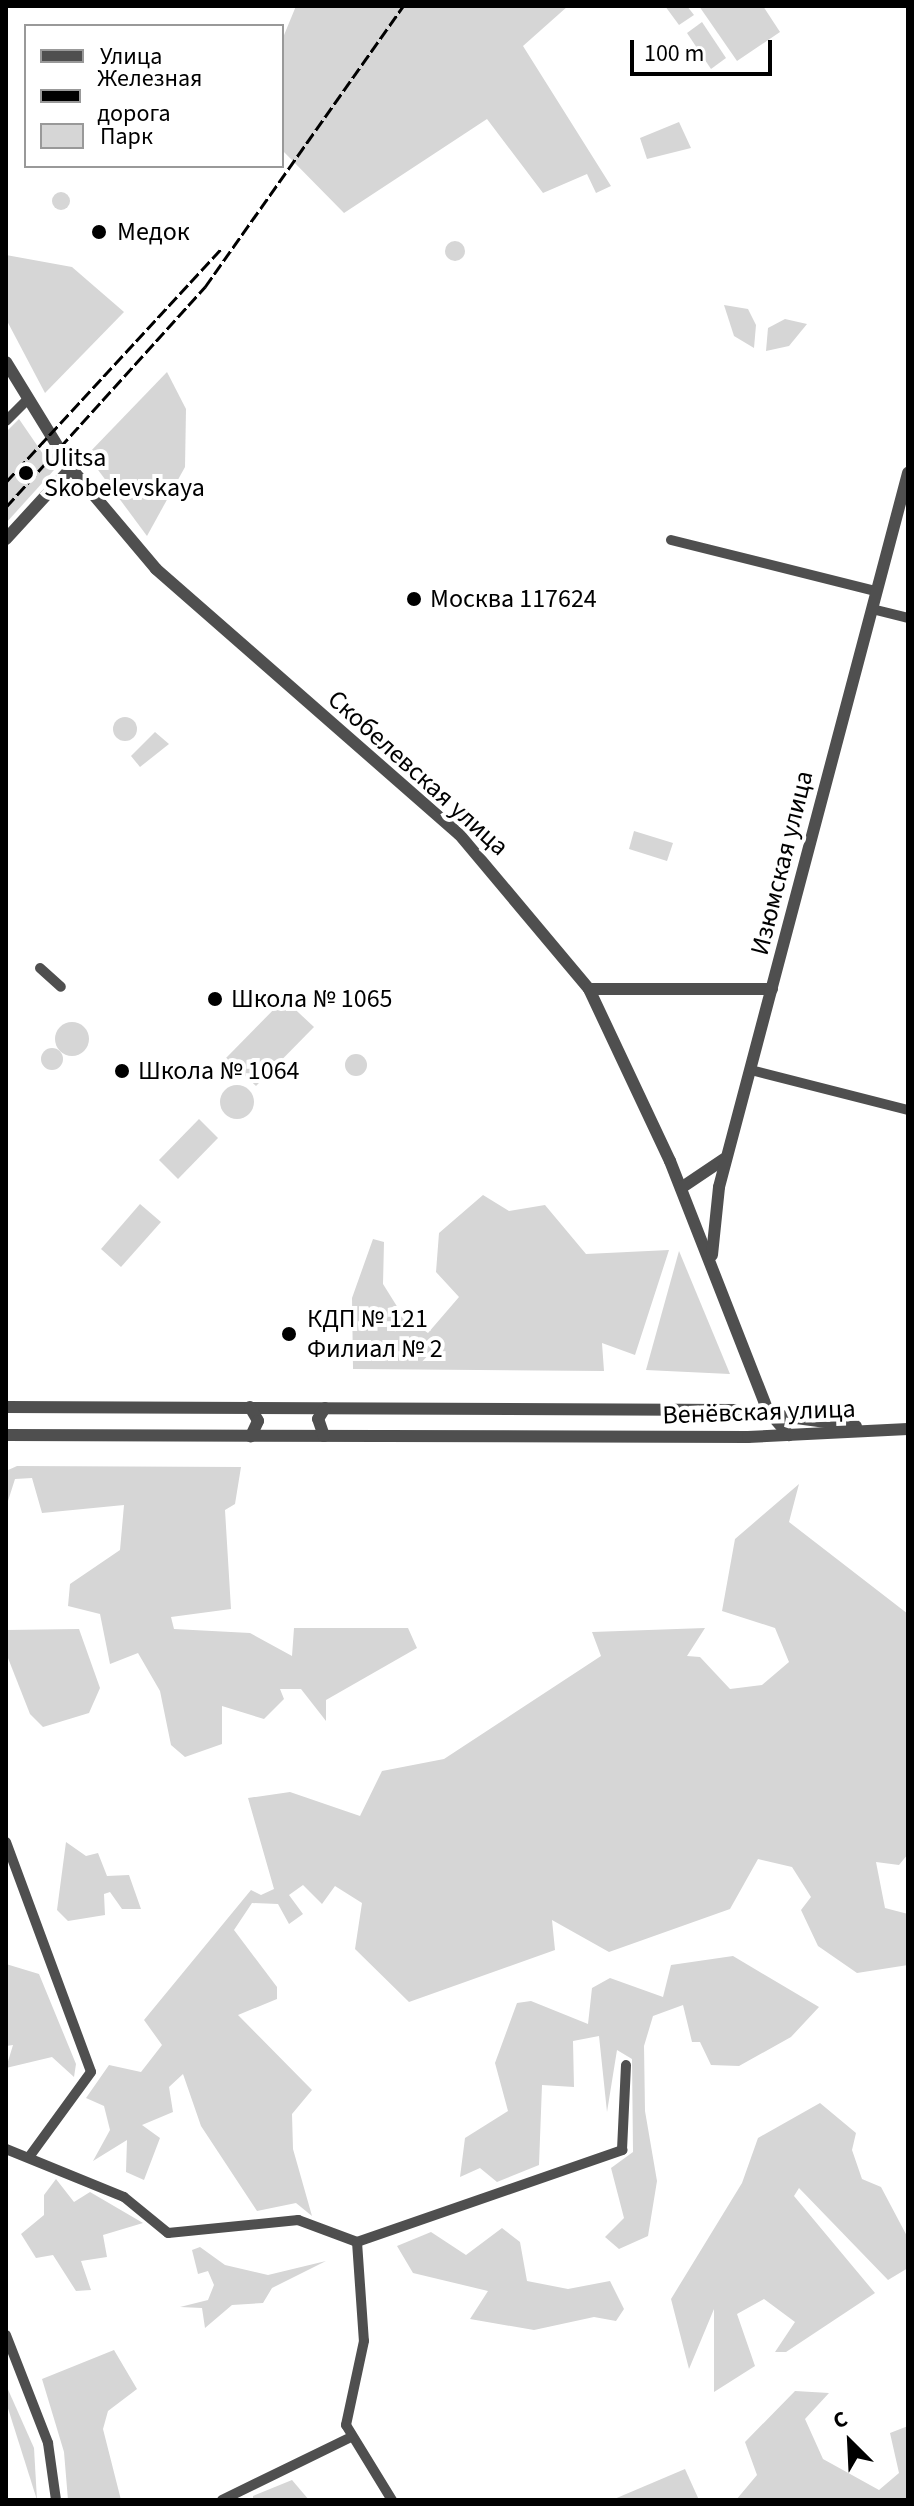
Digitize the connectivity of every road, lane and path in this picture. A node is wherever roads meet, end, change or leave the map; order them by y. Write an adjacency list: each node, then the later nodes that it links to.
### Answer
1 (6, 362): 2 (street, Скобелевская улица)
2 (27, 400): 3 (street); 4 (street, Скобелевская улица)
3 (6, 421)
4 (71, 468): 6 (street); 13 (street, Скобелевская улица)
5 (908, 473): 8 (street, Изюмская улица)
6 (6, 539)
7 (671, 540): 8 (street)
8 (876, 591): 9 (street, Изюмская улица)
9 (872, 609): 10 (street); 14 (street, Изюмская улица)
10 (908, 618)
11 (40, 968): 12 (street)
12 (61, 987)
13 (589, 989): 14 (street); 18 (street, Скобелевская улица)
14 (772, 989): 15 (street, Изюмская улица)
15 (751, 1070): 16 (street); 17 (street, Изюмская улица)
16 (908, 1110)
17 (728, 1155): 18 (street); 19 (street, Изюмская улица)
18 (681, 1188): 19 (street, Скобелевская улица)
19 (712, 1266): 20 (street, Скобелевская улица)
20 (756, 1378): 24 (street); 25 (street, Скобелевская улица)
21 (6, 1407): 22 (street, Венёвская улица)
22 (250, 1407): 23 (street, Венёвская улица); 30 (street)
23 (325, 1408): 24 (street, Венёвская улица); 31 (street)
24 (737, 1410): 25 (street, Венёвская улица)
25 (768, 1411): 26 (street, Венёвская улица); 29 (street); 32 (street)
26 (879, 1429): 27 (street); 29 (street, Венёвская улица)
27 (908, 1429)
28 (6, 1435): 30 (street, Венёвская улица)
29 (789, 1435): 32 (street, Венёвская улица)
30 (251, 1436): 31 (street, Венёвская улица)
31 (324, 1436): 32 (street, Венёвская улица)
32 (748, 1437)
33 (6, 1842): 36 (street)
34 (626, 2065): 37 (street)
35 (6, 2149): 36 (street)
36 (29, 2157): 37 (street)
37 (357, 2242): 39 (street)
38 (6, 2335): 40 (street)
39 (351, 2437): 41 (street); 42 (street)
40 (56, 2500)
41 (222, 2500)
42 (392, 2500)

